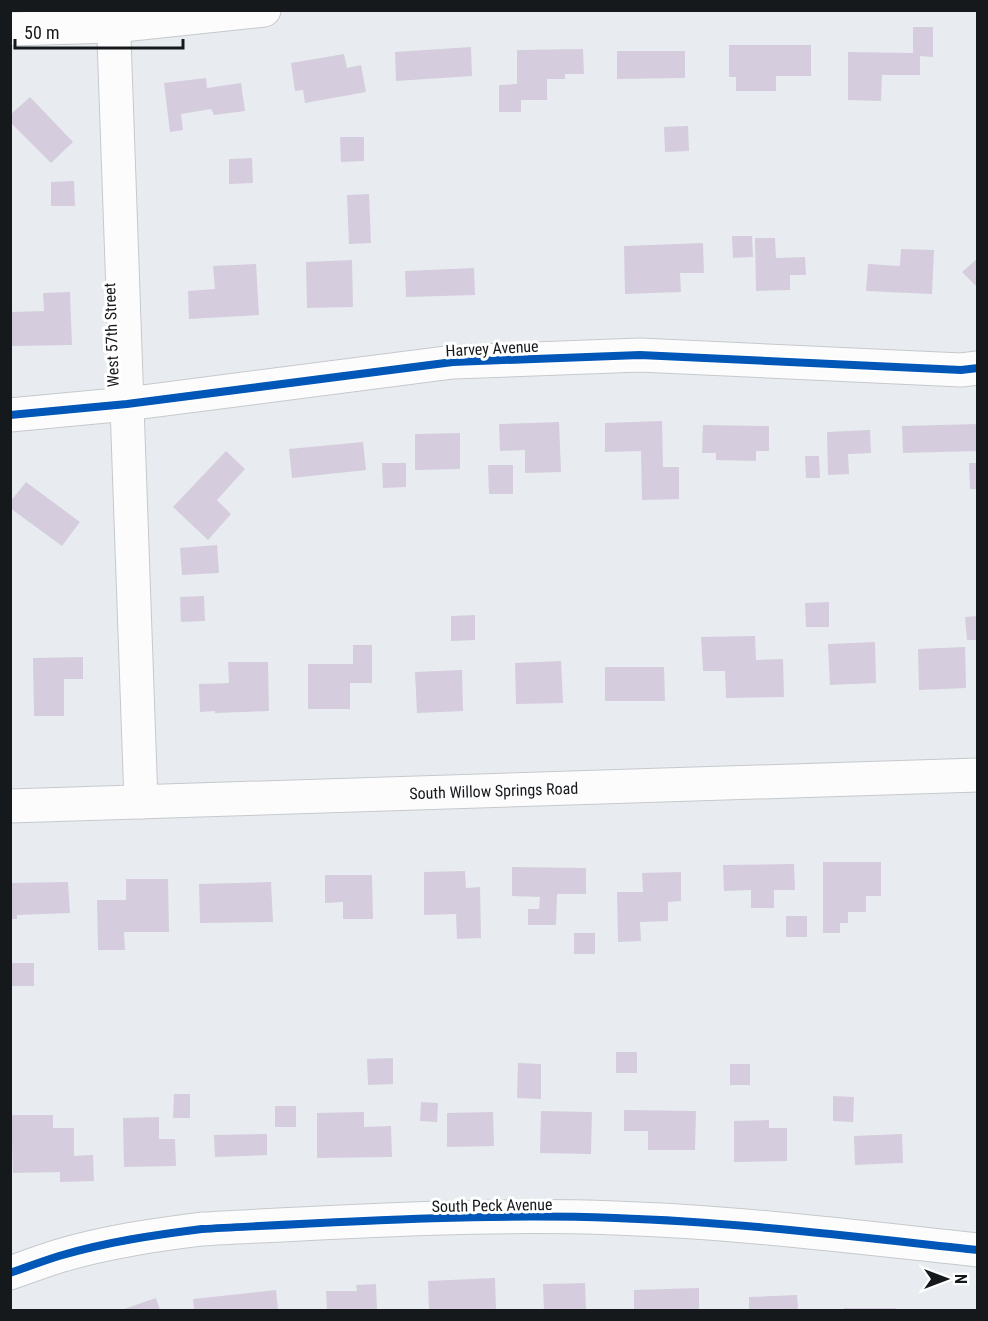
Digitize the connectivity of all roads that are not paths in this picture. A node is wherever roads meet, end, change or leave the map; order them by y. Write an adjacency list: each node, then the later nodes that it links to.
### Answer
1 (264, 10): 2 (street)
2 (113, 18): 3 (street); 5 (street, West 57th Street)
3 (10, 29)
4 (978, 368): 5 (street, Harvey Avenue)
5 (127, 404): 6 (street, Harvey Avenue); 8 (street, West 57th Street)
6 (10, 415)
7 (978, 775): 8 (street, South Willow Springs Road)
8 (141, 802): 9 (street, South Willow Springs Road)
9 (10, 806)
10 (978, 1250): 11 (street, South Peck Avenue)
11 (10, 1273)

